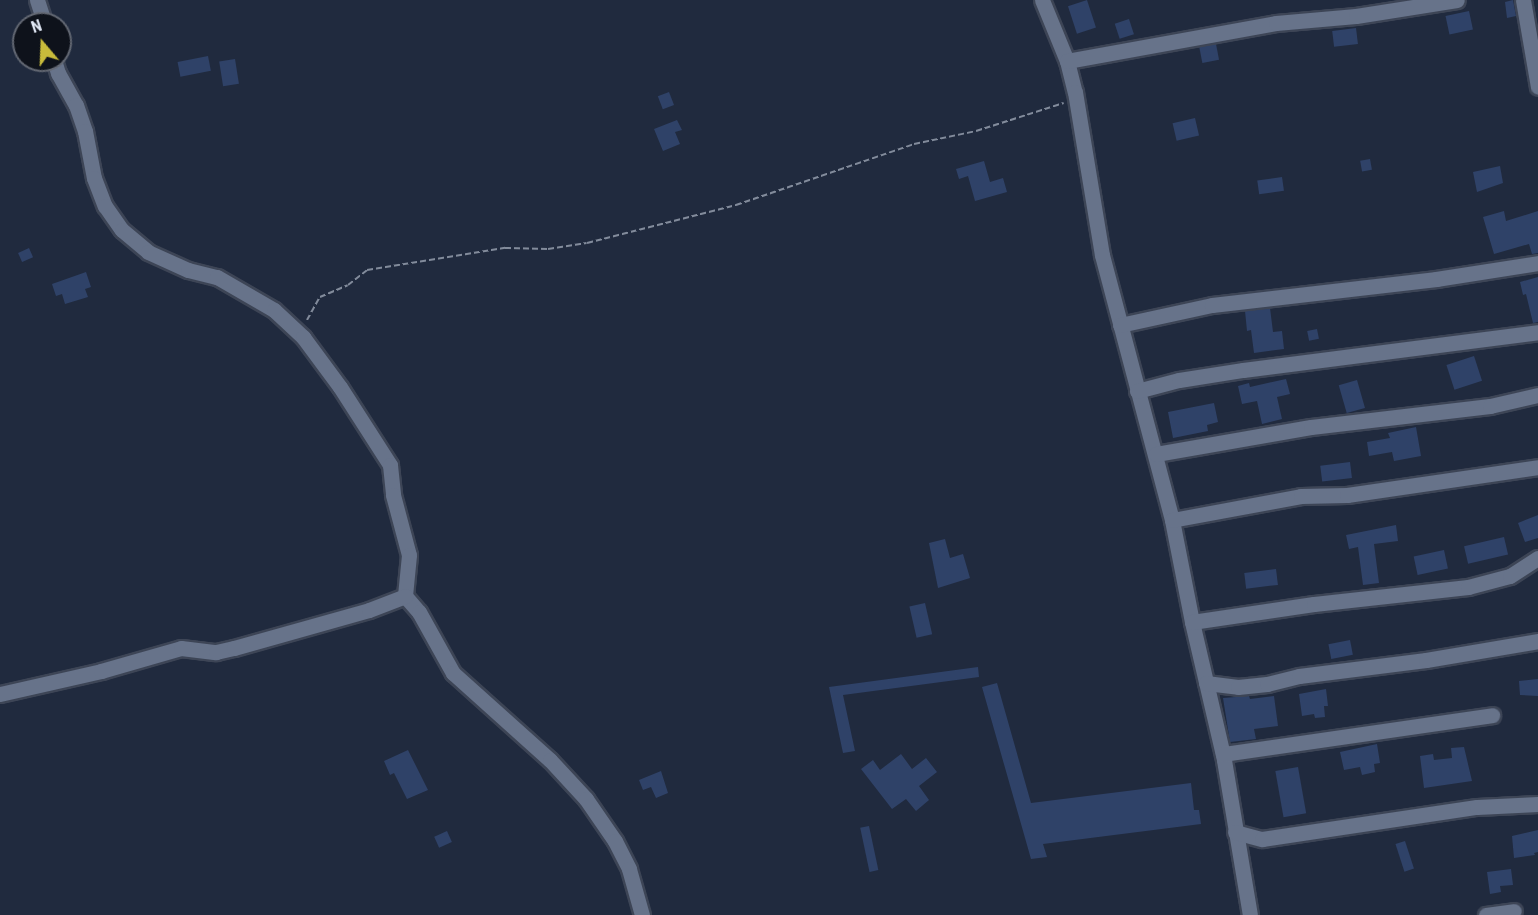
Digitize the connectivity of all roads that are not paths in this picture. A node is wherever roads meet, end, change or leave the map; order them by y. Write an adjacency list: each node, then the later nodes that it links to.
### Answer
1 (1041, 0): 4 (street)
2 (1457, 0): 4 (street)
3 (1523, 0): 6 (street)
4 (1067, 61): 8 (street)
5 (58, 72): 16 (street)
6 (1538, 87)
7 (1538, 263): 8 (street)
8 (1120, 325): 10 (street)
9 (1538, 332): 10 (street)
10 (1137, 391): 12 (street)
11 (1538, 395): 12 (street)
12 (1156, 454): 14 (street)
13 (1538, 467): 14 (street)
14 (1172, 520): 17 (street)
15 (1538, 558): 17 (street)
16 (405, 596): 20 (street); 26 (street)
17 (1192, 622): 19 (street)
18 (1538, 641): 19 (street)
19 (1206, 683): 22 (street)
20 (0, 694)
21 (1492, 715): 22 (street)
22 (1223, 754): 24 (street)
23 (1538, 804): 24 (street)
24 (1235, 832): 27 (street)
25 (1514, 911): 28 (street)
26 (642, 915)
27 (1251, 915)
28 (1486, 915)

